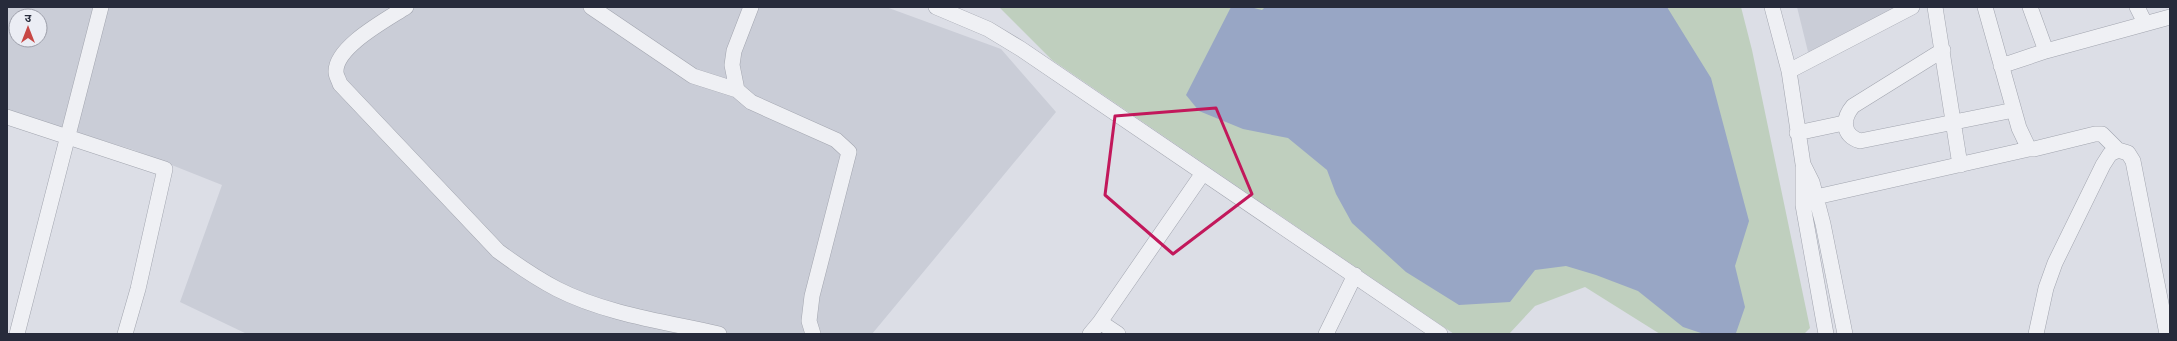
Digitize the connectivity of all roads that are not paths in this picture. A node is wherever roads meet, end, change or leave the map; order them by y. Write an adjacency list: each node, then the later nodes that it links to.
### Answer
1 (101, 7): 25 (street)
2 (406, 7): 36 (street)
3 (590, 7): 19 (street)
4 (751, 7): 19 (street)
5 (936, 7): 12 (street)
6 (1772, 7): 18 (street)
7 (1912, 7): 18 (street)
8 (1935, 7): 15 (street)
9 (1985, 7): 17 (street)
10 (2030, 7): 16 (street)
11 (2137, 7): 14 (street)
12 (957, 11): 30 (street)
13 (2170, 17): 14 (street)
14 (2146, 23): 16 (street)
15 (1943, 50): 22 (street); 23 (street)
16 (2046, 51): 17 (street)
17 (2001, 66): 20 (street)
18 (1789, 71): 24 (street)
19 (737, 90): 37 (street)
20 (2014, 110): 22 (street); 26 (street)
21 (7, 117): 25 (street)
22 (1954, 122): 23 (street); 29 (street)
23 (1844, 123): 24 (street)
24 (1797, 133): 28 (street)
25 (66, 136): 34 (street); 35 (street)
26 (2029, 149): 27 (street); 29 (street)
27 (2118, 150): 44 (street); 45 (street)
28 (1803, 164): 31 (street); 42 (street)
29 (1960, 165): 31 (street)
30 (1203, 173): 32 (street); 33 (street)
31 (1816, 197): 43 (street)
32 (1355, 275): 40 (street); 41 (street)
33 (1100, 322): 38 (street); 39 (street)
34 (17, 334)
35 (124, 334)
36 (720, 334)
37 (813, 334)
38 (1090, 334)
39 (1118, 334)
40 (1326, 334)
41 (1440, 334)
42 (1826, 334)
43 (1844, 334)
44 (2036, 334)
45 (2167, 334)

